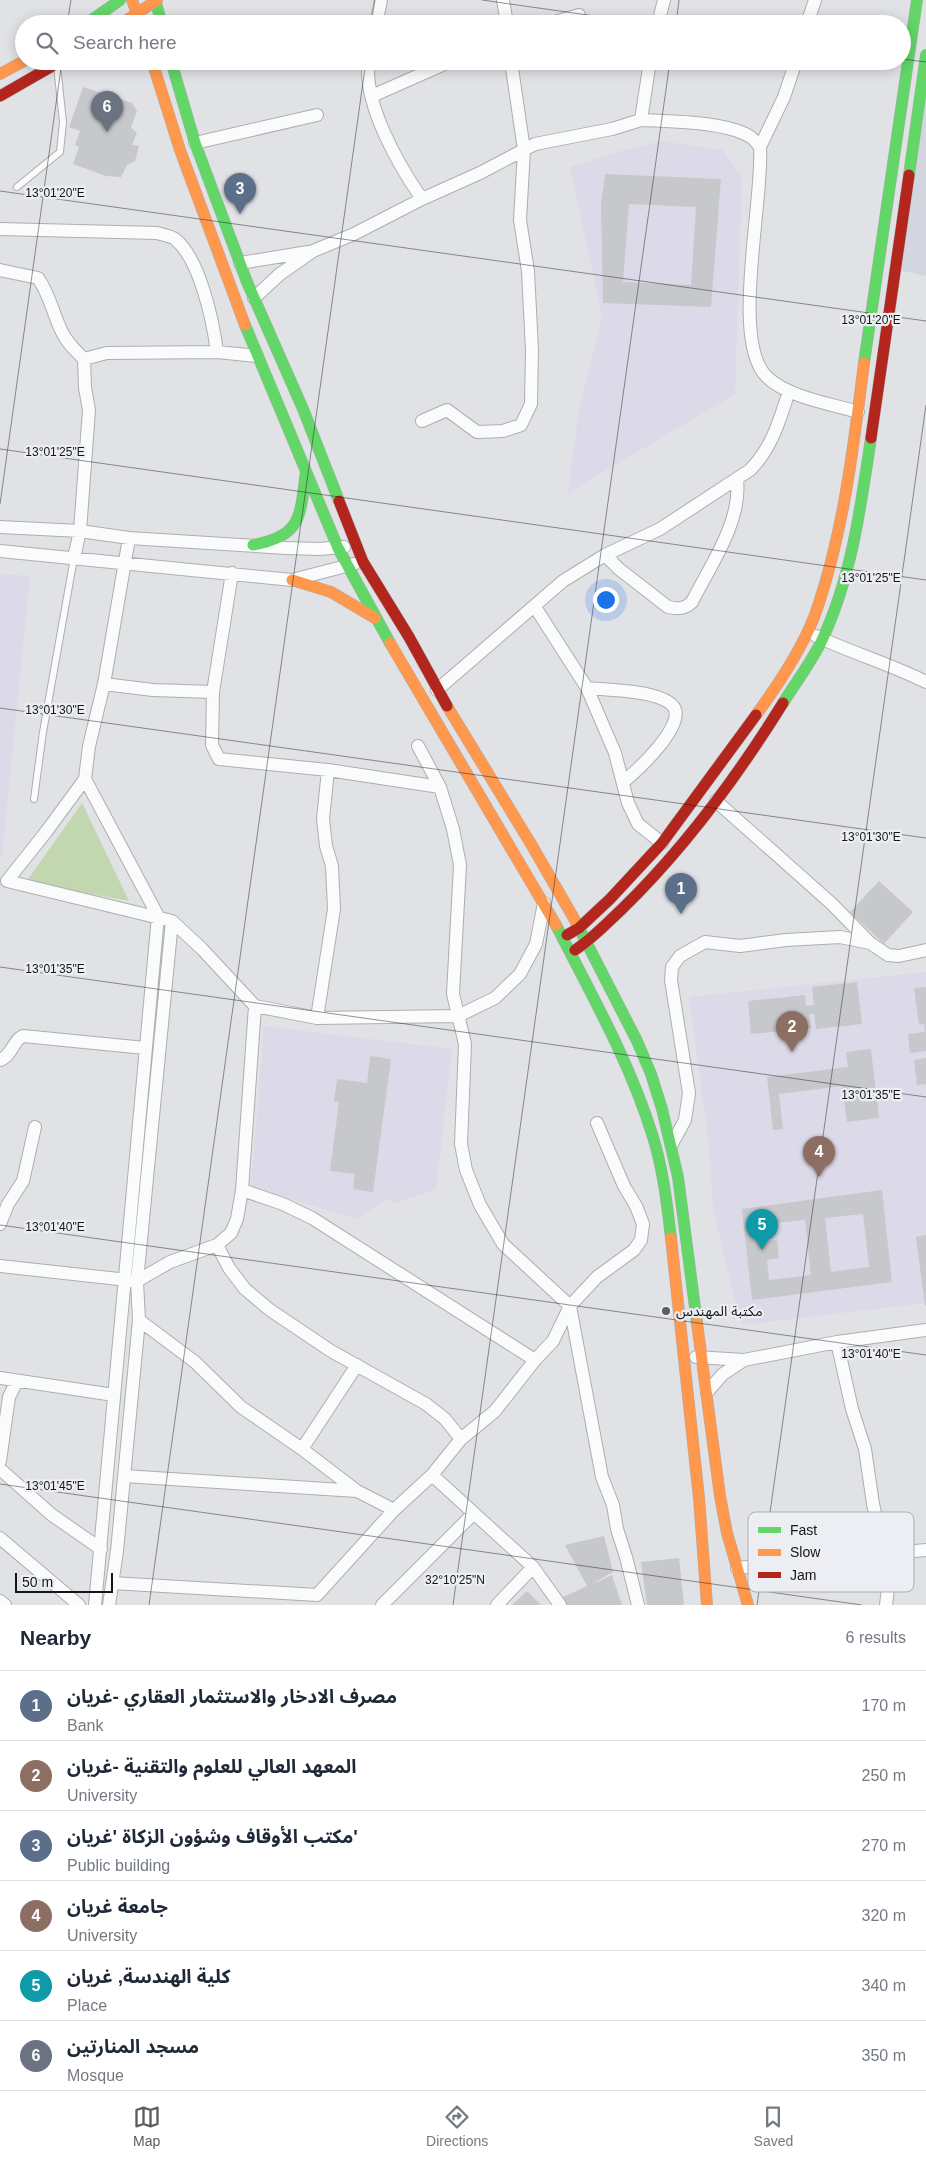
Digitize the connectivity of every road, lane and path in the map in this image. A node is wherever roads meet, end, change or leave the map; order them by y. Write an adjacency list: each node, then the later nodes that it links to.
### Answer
1 (120, 0): 9 (main road)
2 (132, 0): 10 (main road)
3 (156, 0): 11 (main road); 12 (main road)
4 (382, 0): 13 (street)
5 (503, 0): 14 (street)
6 (664, 0): 15 (street)
7 (815, 0): 16 (street)
8 (917, 0): 17 (main road)
9 (99, 15)
10 (138, 15)
11 (143, 15)
12 (160, 15)
13 (378, 15)
14 (506, 15)
15 (660, 15)
16 (810, 15)
17 (911, 41)
18 (926, 54): 36 (main road)
19 (15, 66): 30 (main road)
20 (46, 70): 31 (main road)
21 (59, 70): 42 (lane)
22 (155, 70): 52 (main road)
23 (175, 70): 39 (main road)
24 (368, 70): 32 (street)
25 (431, 70): 32 (street)
26 (512, 70): 41 (street)
27 (649, 70): 35 (street)
28 (793, 70): 40 (street)
29 (907, 70): 34 (main road)
30 (0, 74)
31 (0, 96)
32 (372, 96): 43 (street)
33 (317, 115): 39 (street)
34 (900, 116): 36 (lane); 37 (main road)
35 (641, 120): 40 (street); 41 (street)
36 (921, 120): 38 (main road)
37 (898, 132): 38 (lane); 48 (main road)
38 (917, 135): 49 (main road)
39 (195, 143): 46 (main road)
40 (760, 147): 54 (street)
41 (524, 150): 43 (street); 56 (street)
42 (17, 187)
43 (422, 200): 45 (street)
44 (0, 229): 51 (street)
45 (313, 251): 46 (street); 50 (street)
46 (240, 263): 50 (main road)
47 (0, 270): 53 (street)
48 (874, 289): 49 (main road); 55 (main road)
49 (892, 292): 76 (main road)
50 (254, 298): 63 (main road)
51 (217, 352): 52 (street); 53 (street)
52 (257, 356): 57 (main road)
53 (84, 359): 60 (street)
54 (789, 391): 55 (street); 58 (street)
55 (858, 412): 75 (main road)
56 (422, 421)
57 (306, 471): 62 (main road); 64 (main road)
58 (737, 480): 66 (street); 66 (street)
59 (0, 527): 60 (street)
60 (80, 530): 61 (street); 67 (street)
61 (129, 538): 62 (street); 69 (street)
62 (253, 545): 64 (street)
63 (357, 545): 64 (street); 68 (main road)
64 (338, 548): 70 (main road)
65 (0, 551): 67 (street)
66 (605, 554): 73 (street)
67 (74, 558): 69 (street); 87 (lane)
68 (363, 562): 70 (street); 80 (main road)
69 (125, 563): 71 (street); 78 (street)
70 (348, 566): 72 (street); 74 (main road)
71 (232, 573): 72 (street); 81 (street)
72 (292, 580): 74 (main road)
73 (535, 606): 79 (street); 80 (street)
74 (376, 618): 91 (main road)
75 (807, 631): 76 (street); 89 (main road)
76 (823, 639): 77 (street); 88 (main road)
77 (926, 682)
78 (104, 684): 81 (street); 84 (street)
79 (587, 688): 85 (street); 85 (street)
80 (436, 690): 94 (main road)
81 (213, 692): 83 (street)
82 (418, 746): 86 (street)
83 (328, 770): 86 (street); 102 (street)
84 (85, 779): 90 (street); 92 (street)
85 (623, 782): 89 (street)
86 (440, 787): 101 (street)
87 (34, 799)
88 (716, 801): 96 (main road); 97 (street)
89 (662, 843): 94 (main road)
90 (3, 880): 92 (street)
91 (544, 903): 95 (main road); 101 (street)
92 (158, 916): 93 (street); 103 (street)
93 (172, 921): 100 (street); 113 (street)
94 (579, 928): 95 (main road); 96 (main road)
95 (561, 938): 99 (main road)
96 (587, 942): 99 (main road); 107 (main road)
97 (870, 943): 98 (street); 107 (street)
98 (926, 950)
99 (571, 953): 119 (main road)
100 (255, 1006): 102 (street); 108 (street)
101 (458, 1016): 102 (street); 114 (street)
102 (317, 1018)
103 (145, 1048): 104 (street); 112 (street)
104 (0, 1060)
105 (598, 1123): 114 (street)
106 (35, 1127): 109 (street)
107 (672, 1144): 118 (main road)
108 (242, 1190): 110 (street); 120 (street)
109 (0, 1224)
110 (217, 1245): 113 (street); 122 (street)
111 (0, 1266): 112 (street)
112 (124, 1279): 113 (street); 126 (street)
113 (137, 1281): 115 (street)
114 (570, 1306): 120 (street); 153 (street)
115 (139, 1320): 128 (street); 132 (street)
116 (926, 1330): 117 (street)
117 (838, 1342): 121 (street); 135 (street)
118 (703, 1357): 119 (street); 121 (street); 125 (main road)
119 (683, 1358): 154 (main road)
120 (535, 1360): 127 (street)
121 (744, 1360): 125 (street)
122 (357, 1365): 127 (street); 128 (street)
123 (0, 1378): 124 (street)
124 (18, 1381): 126 (street); 129 (street)
125 (707, 1392): 141 (main road)
126 (114, 1396): 138 (street)
127 (462, 1439): 131 (street)
128 (302, 1449): 133 (street)
129 (0, 1461)
130 (0, 1469): 138 (street)
131 (432, 1475): 134 (street); 136 (street)
132 (124, 1476): 133 (street); 142 (street)
133 (357, 1491): 134 (street)
134 (394, 1510): 144 (street)
135 (875, 1512)
136 (474, 1513): 139 (street); 150 (street)
137 (0, 1538): 147 (street)
138 (101, 1549): 148 (street)
139 (533, 1567): 151 (street); 152 (street)
140 (748, 1567): 141 (street)
141 (737, 1568): 155 (main road)
142 (112, 1583): 144 (street); 149 (street)
143 (888, 1592): 156 (street)
144 (319, 1600)
145 (0, 1602): 146 (street)
146 (5, 1605)
147 (79, 1605)
148 (95, 1605)
149 (109, 1605)
150 (382, 1605)
151 (497, 1605)
152 (560, 1605)
153 (638, 1605)
154 (707, 1605)
155 (748, 1605)
156 (886, 1605)

